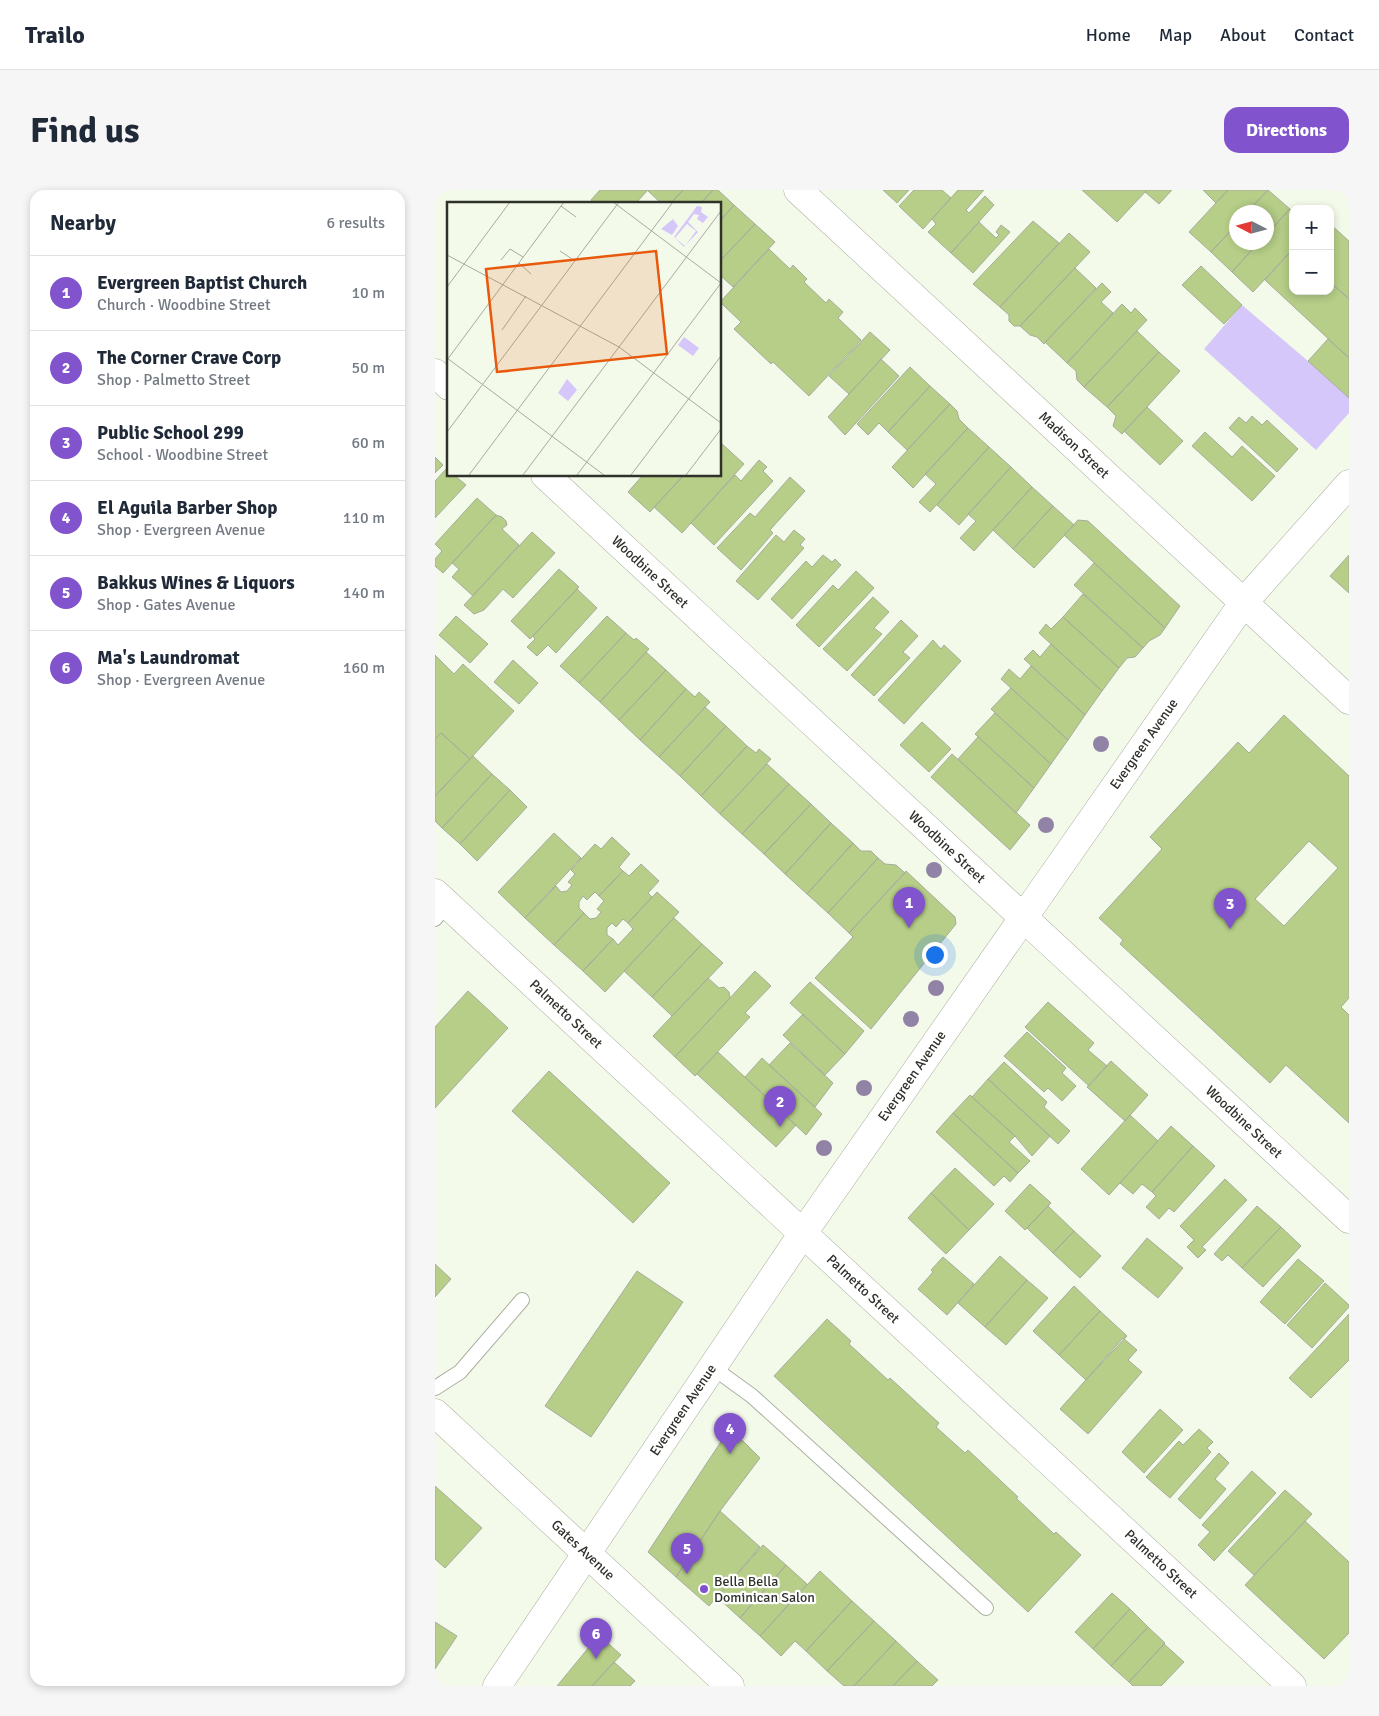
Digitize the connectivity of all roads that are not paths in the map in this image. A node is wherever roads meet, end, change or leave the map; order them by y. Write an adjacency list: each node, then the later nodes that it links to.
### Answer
1 (798, 190): 6 (street, Madison Street)
2 (435, 374): 3 (street)
3 (447, 384)
4 (546, 476): 9 (street, Woodbine Street)
5 (1349, 484): 6 (street, Evergreen Avenue)
6 (1244, 602): 7 (street, Madison Street); 9 (street, Evergreen Avenue)
7 (1349, 700)
8 (439, 905): 11 (street, Palmetto Street)
9 (1023, 917): 10 (street, Woodbine Street); 11 (street, Evergreen Avenue)
10 (1349, 1220)
11 (803, 1233): 13 (street, Evergreen Avenue); 20 (street, Palmetto Street)
12 (522, 1300): 14 (lane)
13 (712, 1367): 16 (street, Evergreen Avenue); 17 (lane)
14 (435, 1388)
15 (435, 1413): 16 (street, Gates Avenue)
16 (586, 1553): 18 (street, Evergreen Avenue); 19 (street, Gates Avenue)
17 (986, 1608)
18 (497, 1686)
19 (730, 1686)
20 (1292, 1686)

